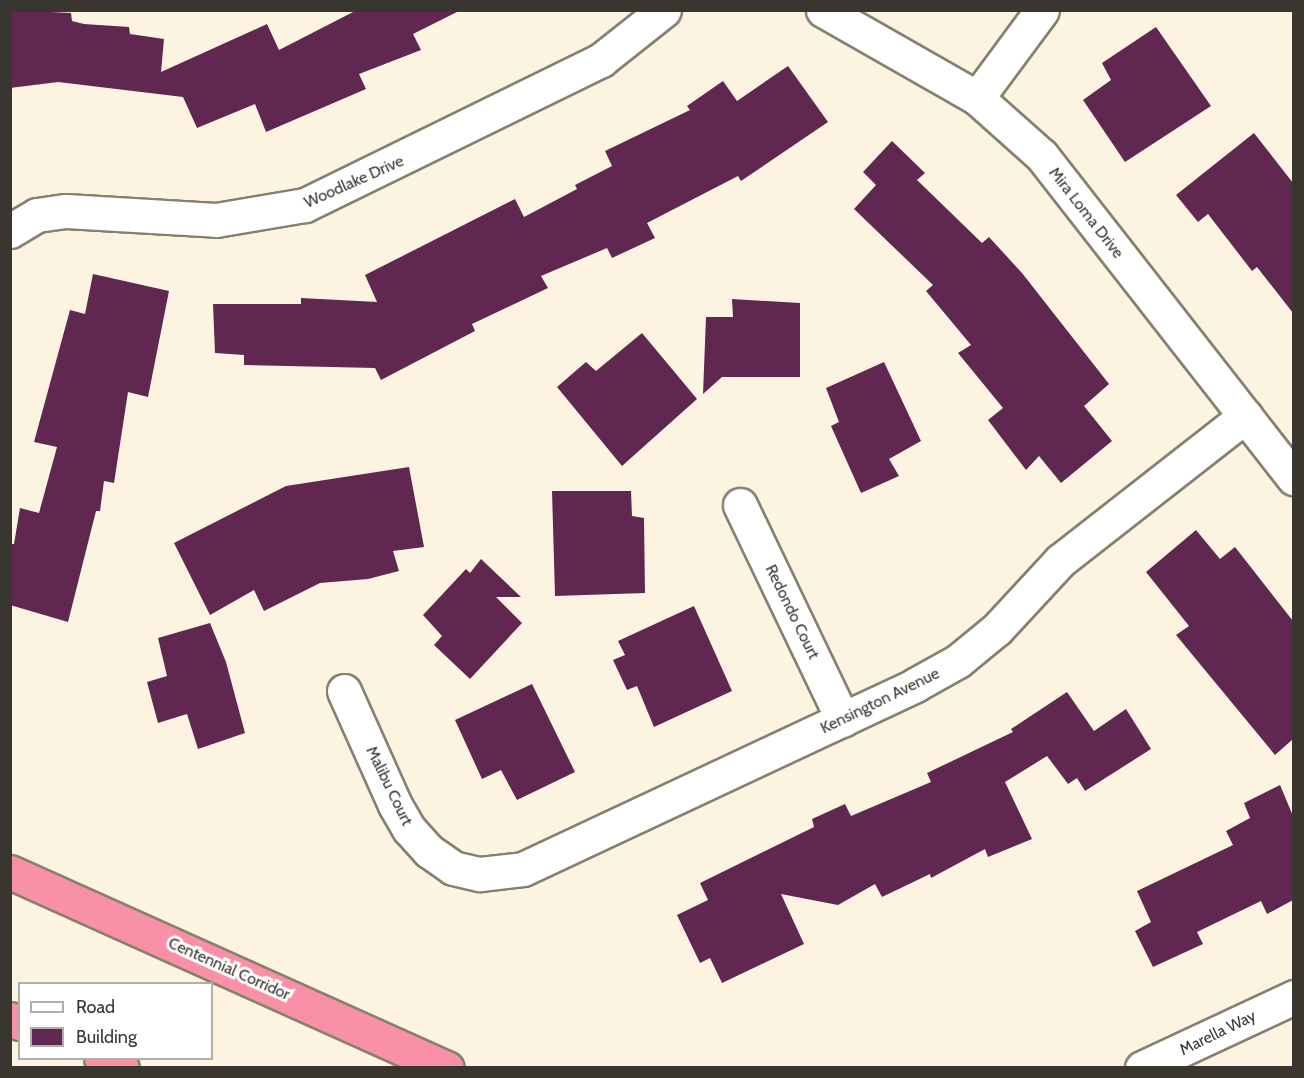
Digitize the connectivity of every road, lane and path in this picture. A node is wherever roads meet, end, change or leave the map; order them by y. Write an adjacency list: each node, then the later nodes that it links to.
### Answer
1 (664, 10): 5 (street, Woodlake Drive)
2 (823, 10): 4 (street, Mira Loma Drive)
3 (1042, 10): 4 (street)
4 (977, 98): 6 (street, Mira Loma Drive)
5 (10, 231)
6 (1245, 416): 7 (street, Mira Loma Drive); 10 (street, Kensington Avenue)
7 (1293, 478)
8 (740, 505): 10 (street, Redondo Court)
9 (344, 691): 11 (street, Malibu Court)
10 (843, 720): 11 (street, Kensington Avenue)
11 (453, 868)
12 (10, 872): 16 (highway, Centennial Corridor)
13 (1293, 997): 17 (street, Marella Way)
14 (103, 1060): 15 (highway)
15 (122, 1068)
16 (447, 1068)
17 (1142, 1068)

